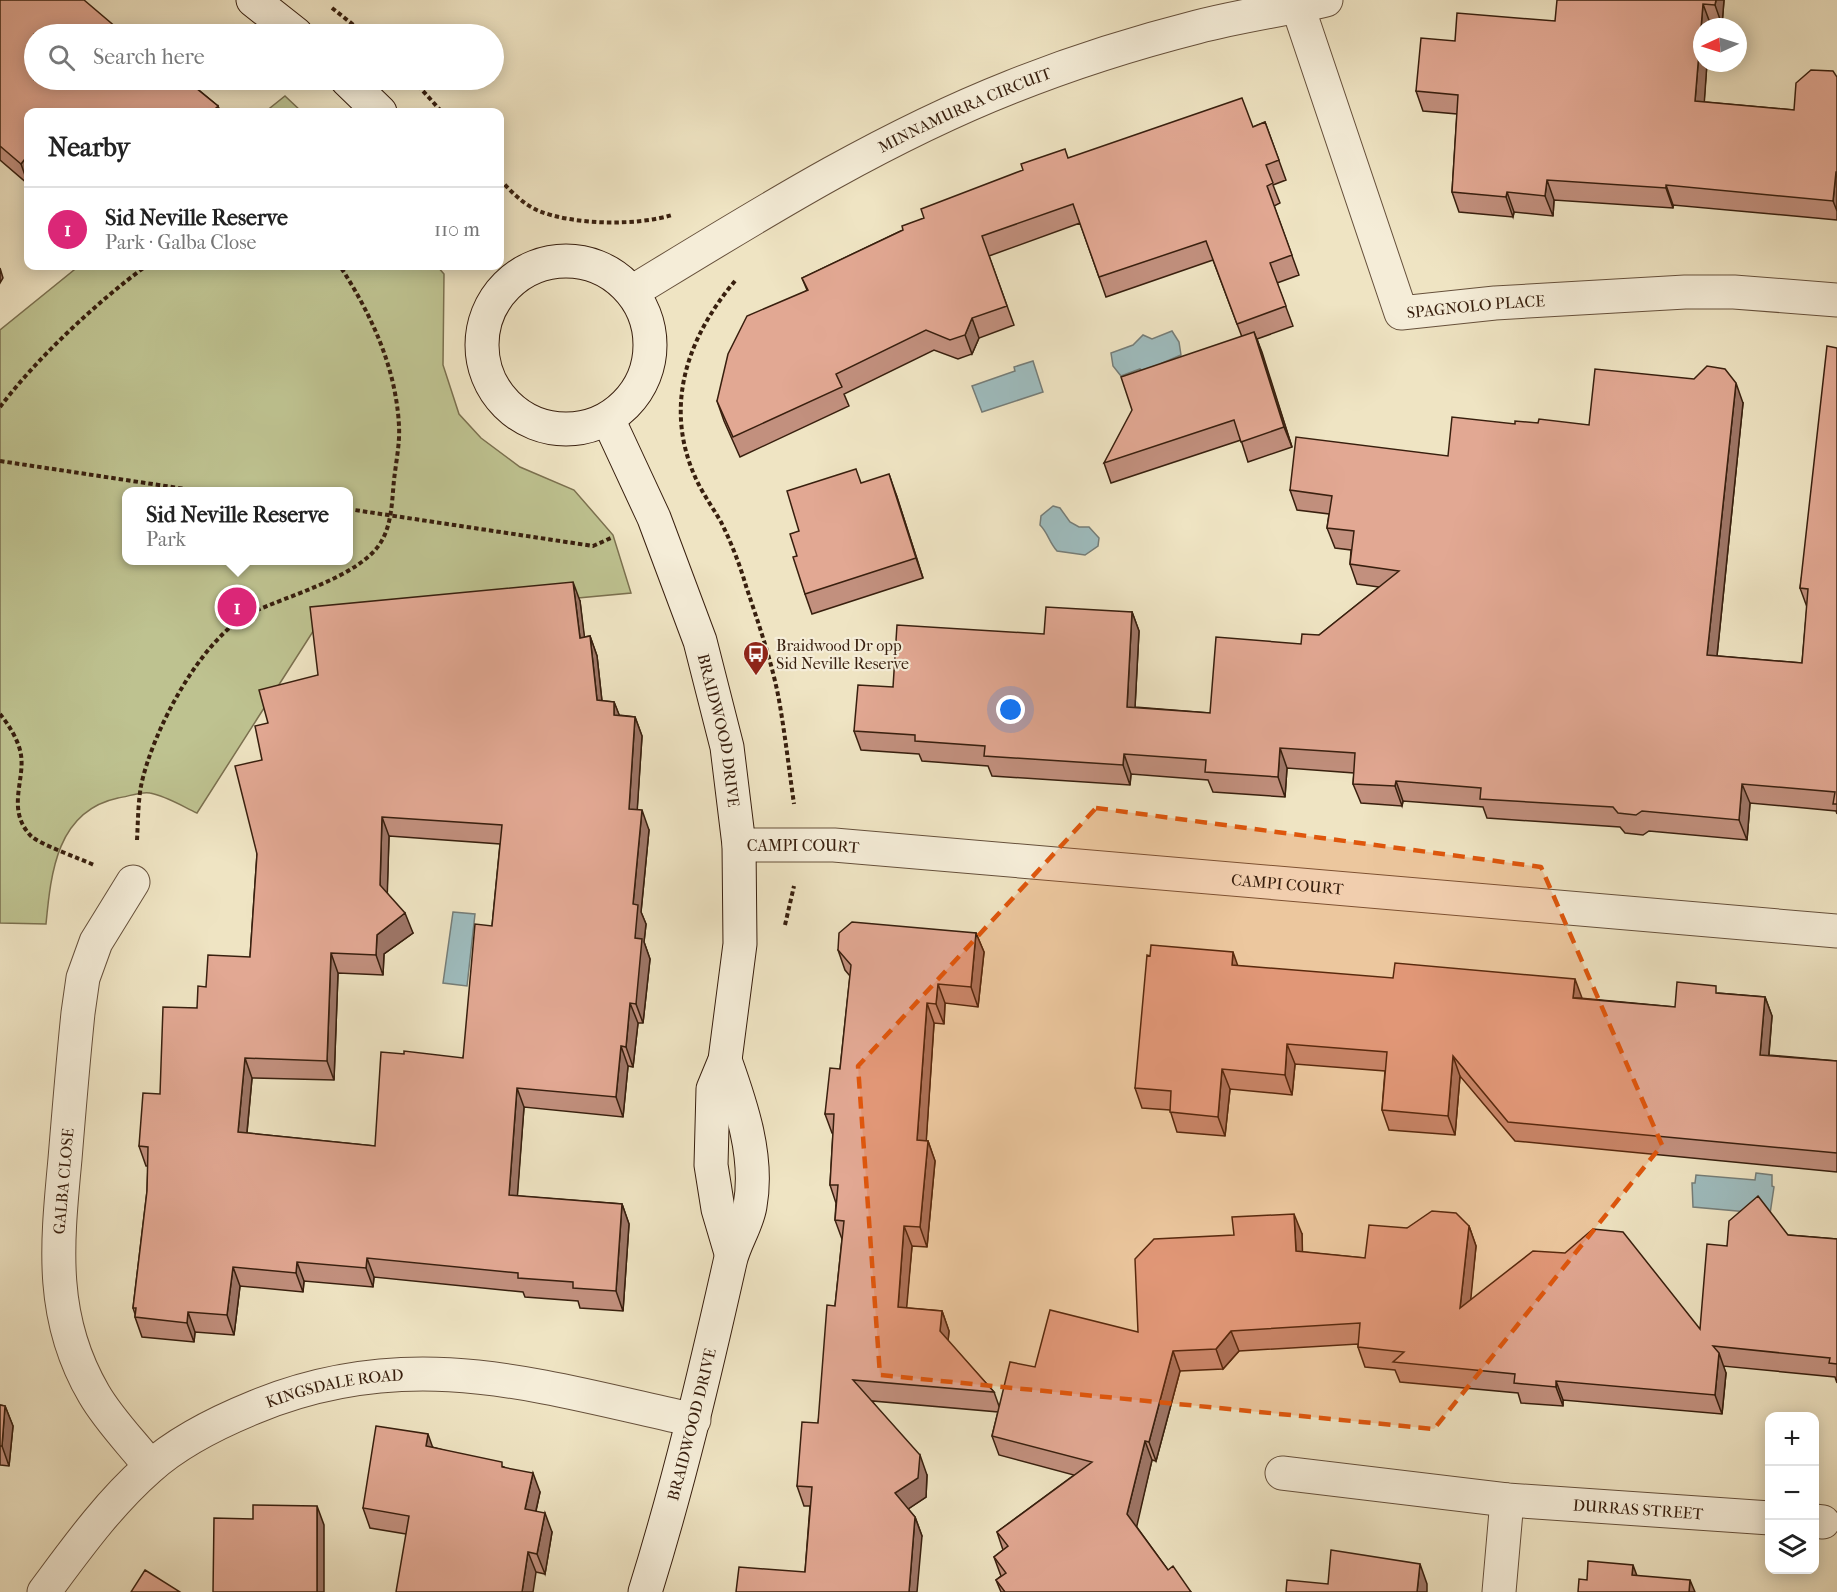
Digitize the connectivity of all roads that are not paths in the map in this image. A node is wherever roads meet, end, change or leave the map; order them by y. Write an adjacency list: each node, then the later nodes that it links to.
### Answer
1 (253, 0): 3 (street)
2 (1312, 3): 7 (street, MINNAMURRA CIRCUIT); 8 (street, SPAGNOLO PLACE)
3 (283, 24)
4 (357, 90): 5 (street)
5 (376, 108)
6 (506, 268): 7 (street); 9 (street)
7 (632, 292): 9 (street)
8 (1837, 300)
9 (608, 419): 10 (street, BRAIDWOOD DRIVE)
10 (739, 845): 12 (street, CAMPI COURT); 13 (street, BRAIDWOOD DRIVE)
11 (133, 882): 14 (street, GALBA CLOSE)
12 (1837, 931)
13 (694, 1420): 14 (street, KINGSDALE ROAD); 19 (street, BRAIDWOOD DRIVE)
14 (150, 1466): 18 (street, KINGSDALE ROAD)
15 (1281, 1473): 16 (street, DURRAS STREET)
16 (1507, 1500): 17 (street, DURRAS STREET); 20 (street)
17 (1765, 1518)
18 (44, 1592)
19 (645, 1592)
20 (1499, 1592)

